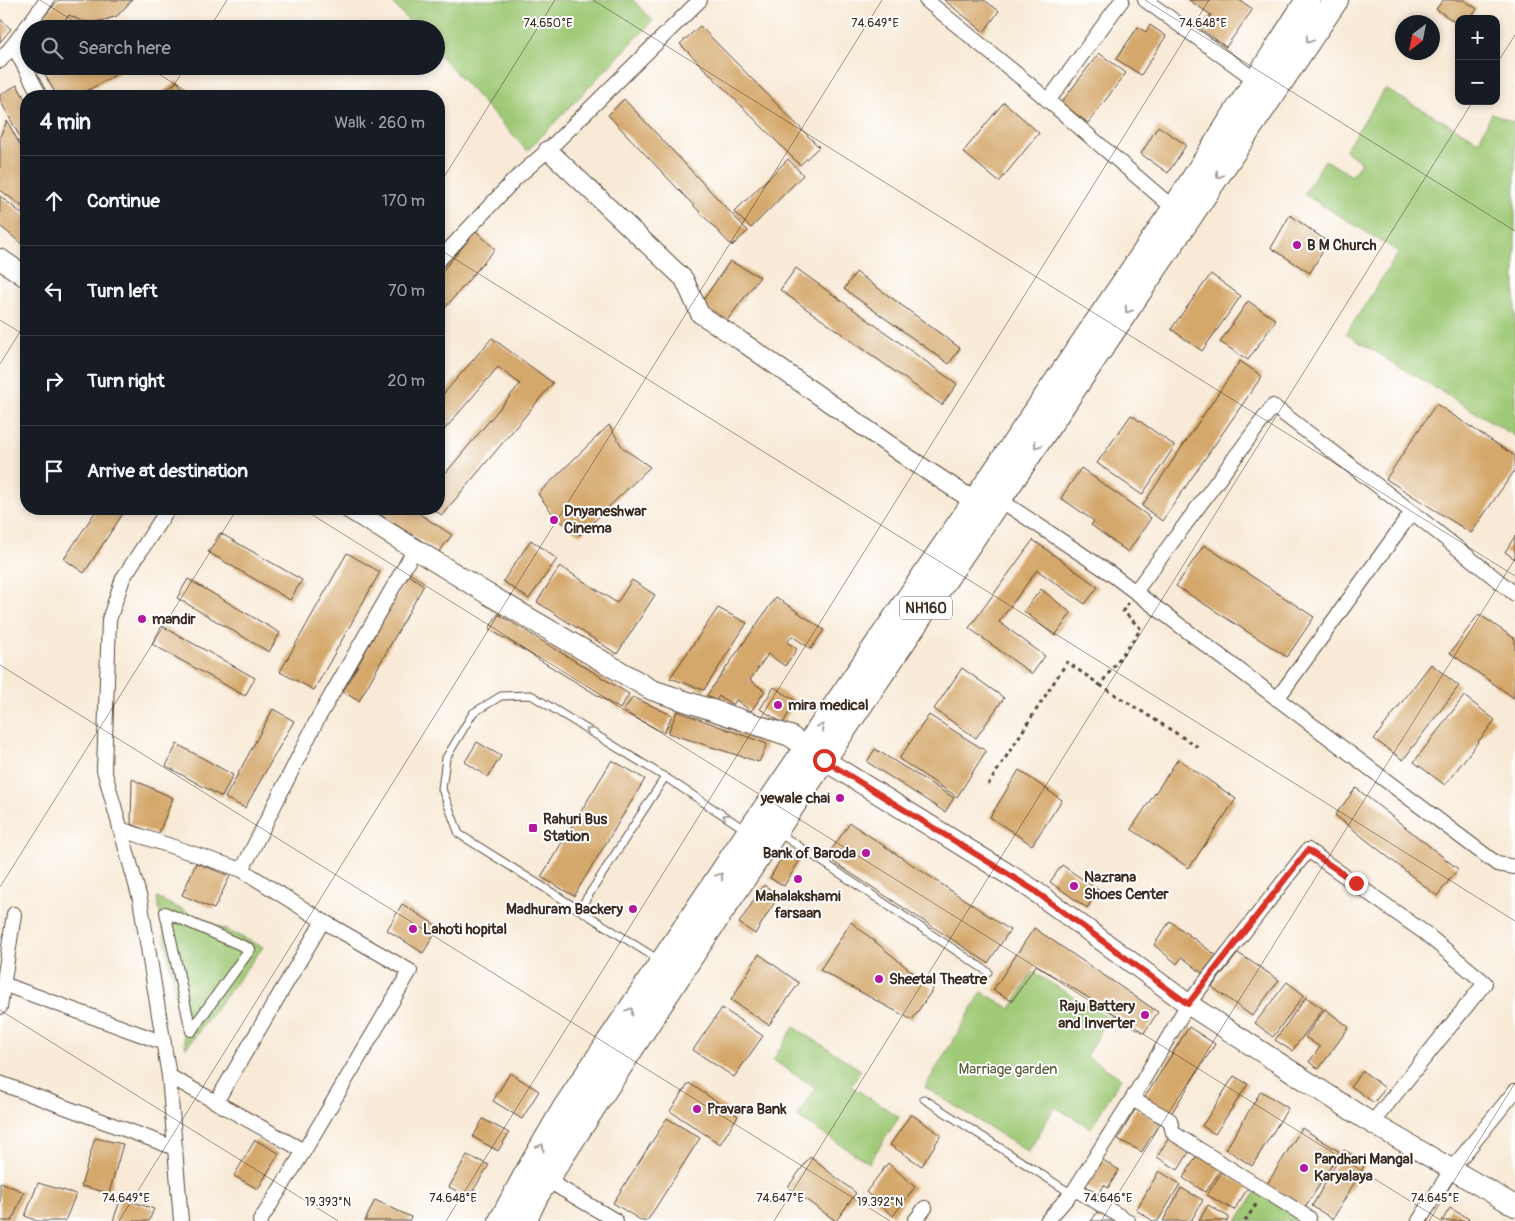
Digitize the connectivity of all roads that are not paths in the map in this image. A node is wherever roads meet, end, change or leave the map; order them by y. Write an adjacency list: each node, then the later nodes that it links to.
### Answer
1 (47, 0): 8 (street)
2 (700, 0): 17 (street)
3 (926, 0): 16 (street)
4 (1122, 0): 16 (street)
5 (1145, 0): 14 (street)
6 (1308, 0): 14 (highway, NH160)
7 (1336, 0): 18 (highway, NH160, one-way to 18)
8 (32, 20)
9 (20, 36): 10 (street)
10 (13, 45): 11 (street); 12 (street)
11 (20, 58)
12 (0, 61)
13 (29, 75): 15 (street)
14 (1257, 81): 18 (highway, NH160)
15 (37, 90)
16 (1048, 101): 18 (street)
17 (548, 150): 19 (street); 22 (street)
18 (1181, 215): 22 (highway, NH160)
19 (445, 254)
20 (0, 259): 21 (main road)
21 (20, 273)
22 (988, 504): 27 (street); 30 (highway, NH160)
23 (1412, 512): 27 (street); 28 (street); 29 (street)
24 (164, 515): 32 (street)
25 (360, 515): 26 (main road)
26 (416, 549): 30 (main road); 35 (street)
27 (1135, 592): 29 (street)
28 (1515, 594)
29 (1277, 699): 34 (street)
30 (815, 754): 33 (highway, NH160); 42 (main road)
31 (665, 777): 33 (lane, one-way to 31); 36 (lane); 36 (lane, one-way to 36)
32 (120, 829): 35 (street); 45 (street)
33 (762, 831): 39 (highway, NH160); 40 (lane)
34 (1515, 867)
35 (242, 870): 38 (street)
36 (580, 910): 39 (lane)
37 (14, 914): 41 (street)
38 (323, 921): 51 (street); 54 (street)
39 (672, 968): 56 (highway, NH160)
40 (988, 972)
41 (3, 984): 43 (street); 45 (street)
42 (1188, 1004): 50 (street); 52 (main road); 52 (street)
43 (0, 1007)
44 (191, 1031): 44 (street)
45 (164, 1043): 46 (street)
46 (169, 1076): 51 (street); 53 (street)
47 (0, 1084): 53 (street)
48 (1515, 1091): 55 (street)
49 (924, 1098): 57 (lane)
50 (1132, 1099): 57 (street); 68 (street)
51 (216, 1102): 54 (street)
52 (1372, 1123): 55 (main road)
53 (175, 1148): 60 (street)
54 (304, 1151): 61 (street)
55 (1451, 1170): 58 (main road); 69 (street)
56 (538, 1174): 62 (highway, NH160); 63 (highway, NH160); 64 (street)
57 (1073, 1191): 66 (street); 67 (street)
58 (1515, 1206)
59 (925, 1208): 65 (street)
60 (181, 1221)
61 (260, 1221)
62 (501, 1221)
63 (524, 1221)
64 (616, 1221)
65 (915, 1221)
66 (1047, 1221)
67 (1128, 1221)
68 (1308, 1221)
69 (1419, 1221)

